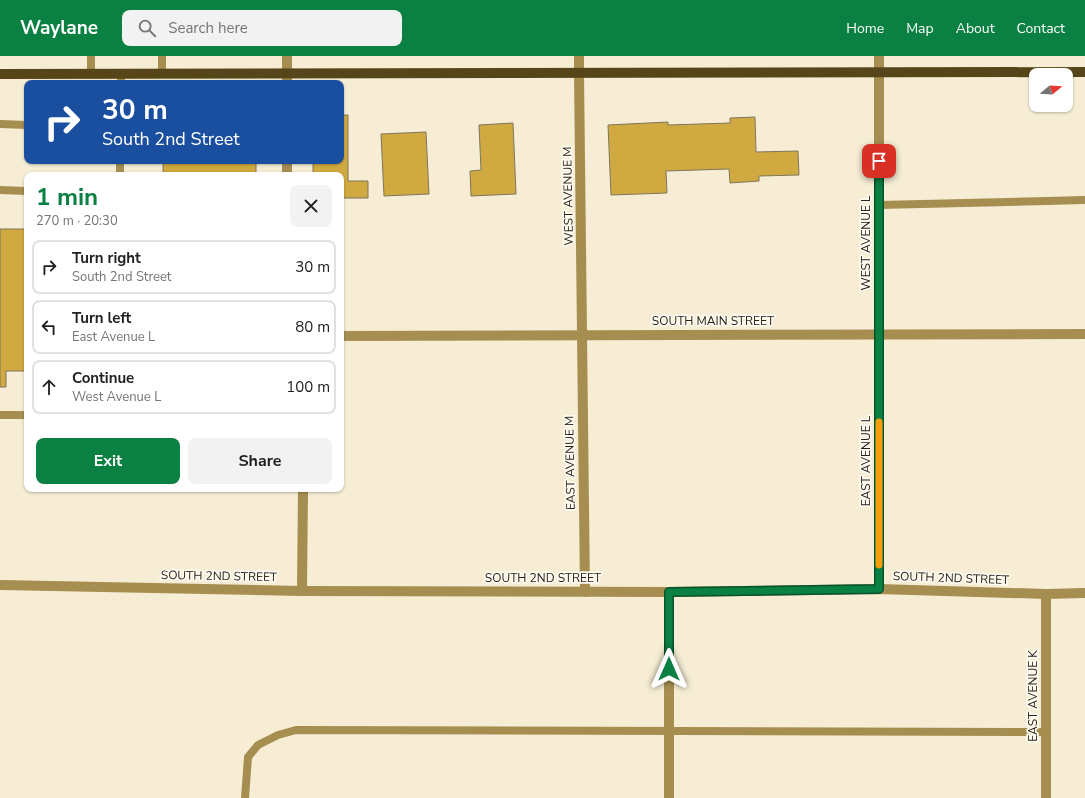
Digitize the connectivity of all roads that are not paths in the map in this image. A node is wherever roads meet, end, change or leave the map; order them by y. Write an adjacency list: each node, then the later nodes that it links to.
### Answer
1 (91, 56): 9 (lane)
2 (162, 56): 10 (lane)
3 (287, 56): 13 (street)
4 (579, 56): 11 (street, WEST AVENUE M)
5 (879, 56): 6 (street, WEST AVENUE L)
6 (879, 72): 7 (main road); 11 (main road); 19 (street, WEST AVENUE L)
7 (1085, 72)
8 (0, 74): 9 (main road)
9 (91, 74): 12 (main road)
10 (162, 74): 12 (main road); 13 (main road)
11 (579, 74): 13 (main road); 22 (street, WEST AVENUE M)
12 (121, 79)
13 (287, 79)
14 (0, 124): 15 (lane)
15 (24, 125)
16 (0, 190): 17 (lane)
17 (24, 191)
18 (1085, 200): 19 (lane)
19 (879, 205): 20 (street, WEST AVENUE L)
20 (879, 334): 21 (street, SOUTH MAIN STREET); 22 (street, SOUTH MAIN STREET); 28 (street, EAST AVENUE L)
21 (1085, 334)
22 (582, 335): 23 (street, SOUTH MAIN STREET); 30 (street, EAST AVENUE M)
23 (344, 336)
24 (0, 415): 25 (lane)
25 (24, 415)
26 (304, 492): 29 (street)
27 (0, 585): 29 (street, SOUTH 2ND STREET)
28 (879, 589): 31 (street, SOUTH 2ND STREET); 33 (street, SOUTH 2ND STREET)
29 (302, 591): 30 (street, SOUTH 2ND STREET)
30 (585, 592): 31 (street, SOUTH 2ND STREET)
31 (669, 592): 34 (street)
32 (1085, 593): 33 (street, SOUTH 2ND STREET)
33 (1046, 594): 35 (street, EAST AVENUE K)
34 (669, 731): 35 (lane); 36 (lane); 37 (street)
35 (1046, 732): 38 (street, EAST AVENUE K)
36 (245, 798)
37 (669, 798)
38 (1046, 798)

